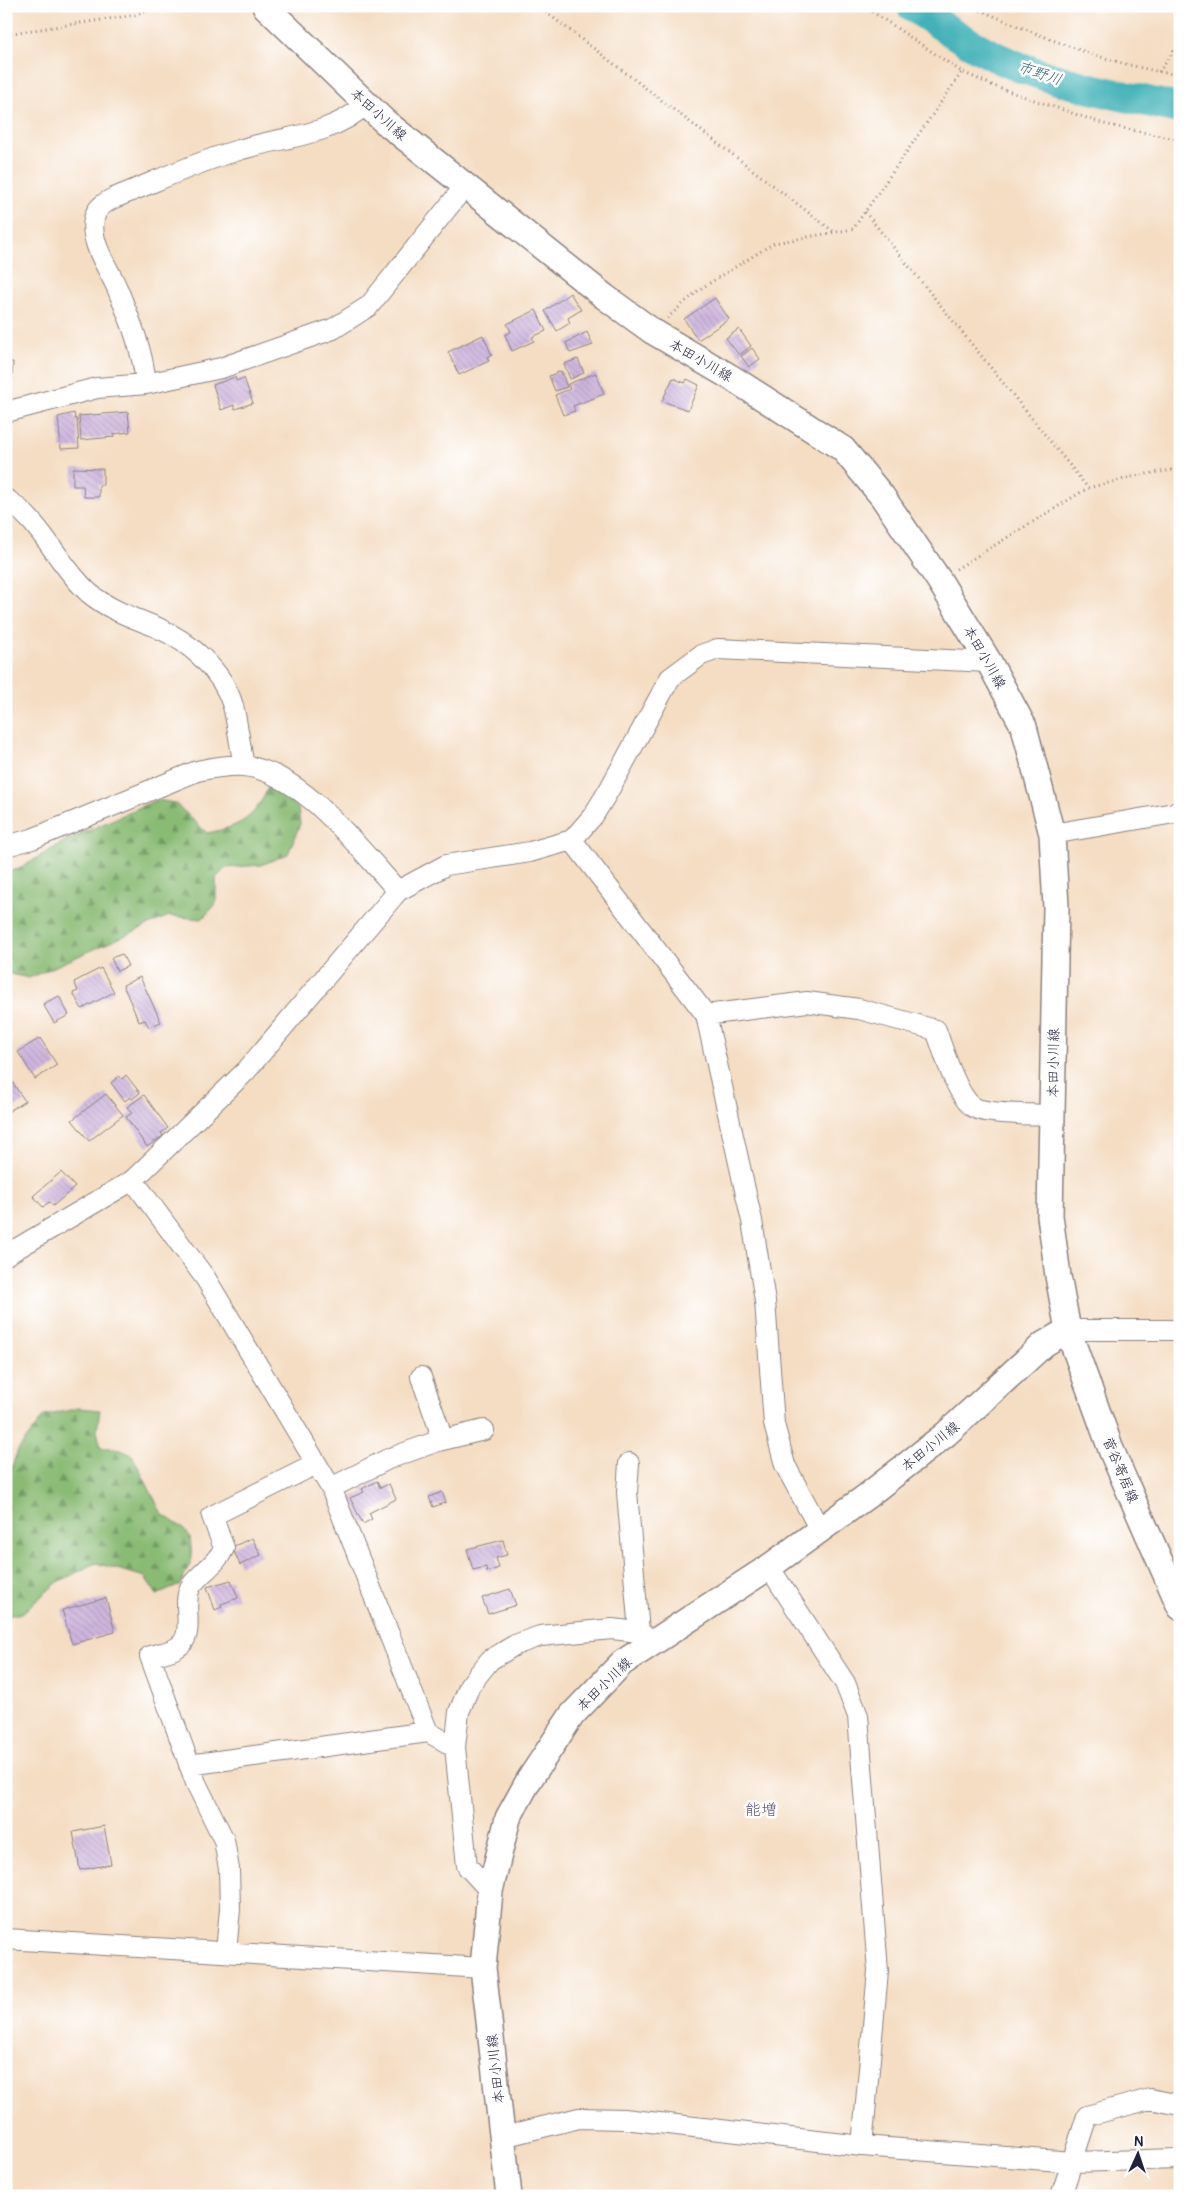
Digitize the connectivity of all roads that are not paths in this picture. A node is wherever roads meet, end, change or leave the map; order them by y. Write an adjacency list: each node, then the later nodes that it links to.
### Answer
1 (265, 6): 2 (main road, 本田小川線)
2 (366, 104): 3 (main road, 本田小川線); 4 (street)
3 (465, 186): 4 (street); 7 (main road, 本田小川線)
4 (146, 384): 5 (street)
5 (6, 412)
6 (6, 499): 8 (street)
7 (989, 662): 10 (main road, 本田小川線); 11 (street)
8 (244, 766): 12 (street); 13 (street)
9 (1180, 812): 10 (street)
10 (1052, 834): 15 (main road, 本田小川線)
11 (572, 840): 13 (street); 14 (street)
12 (6, 846)
13 (398, 891): 16 (street)
14 (706, 1015): 15 (street); 26 (street)
15 (1052, 1114): 18 (main road, 本田小川線)
16 (133, 1180): 17 (street); 23 (street)
17 (6, 1255)
18 (1068, 1330): 19 (street); 26 (main road, 本田小川線); 28 (main road, 菅谷寄居線)
19 (1180, 1330)
20 (421, 1377): 22 (street)
21 (484, 1430): 22 (street)
22 (438, 1441): 25 (street)
23 (316, 1464): 25 (street); 32 (street)
24 (629, 1464): 29 (street)
25 (331, 1488): 30 (street)
26 (820, 1530): 27 (main road, 本田小川線)
27 (769, 1567): 29 (main road, 本田小川線); 39 (street)
28 (1180, 1607)
29 (646, 1637): 31 (street); 33 (main road, 本田小川線)
30 (428, 1732): 31 (street); 32 (street)
31 (455, 1747): 33 (street)
32 (189, 1765): 35 (street)
33 (490, 1891): 36 (main road, 本田小川線)
34 (6, 1938): 35 (street)
35 (226, 1952): 36 (street)
36 (483, 1968): 38 (main road, 本田小川線)
37 (1180, 2105): 41 (street)
38 (502, 2137): 39 (street); 42 (main road, 本田小川線)
39 (862, 2146): 41 (street)
40 (1180, 2159): 41 (street)
41 (1074, 2162): 43 (street)
42 (509, 2196)
43 (1061, 2196)

